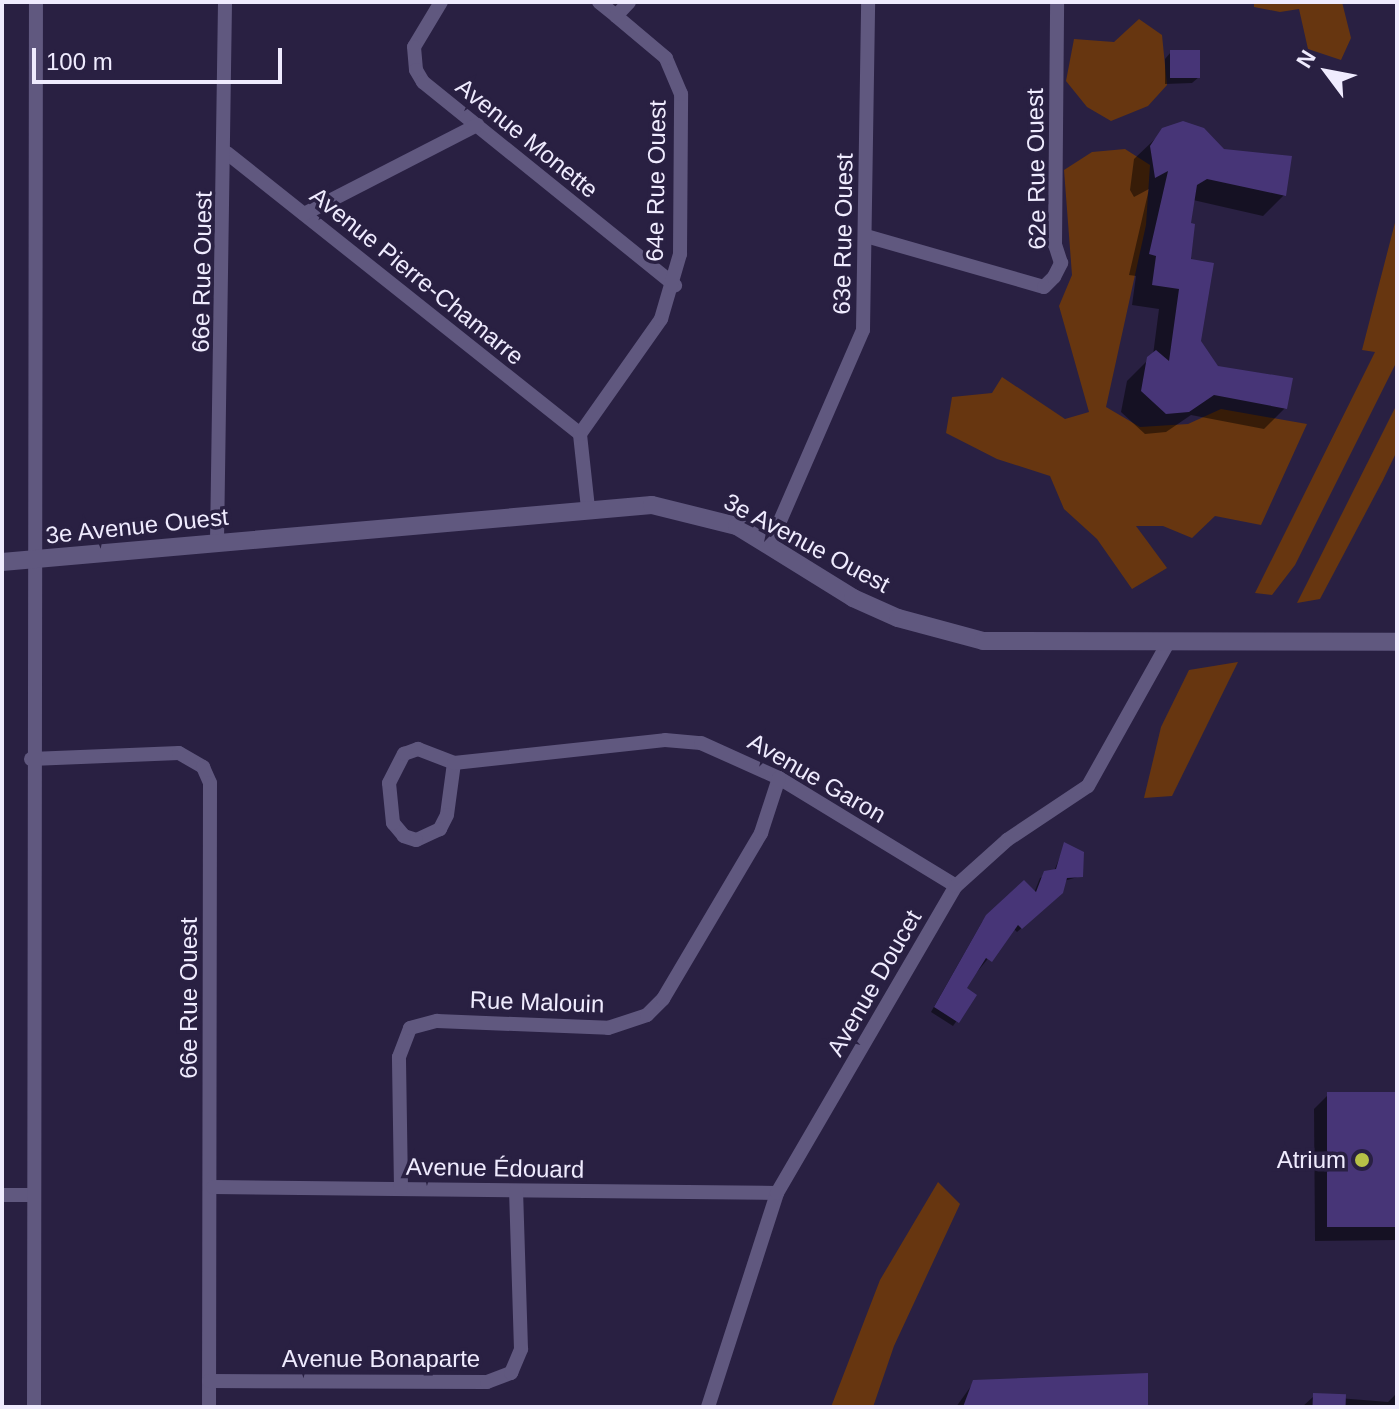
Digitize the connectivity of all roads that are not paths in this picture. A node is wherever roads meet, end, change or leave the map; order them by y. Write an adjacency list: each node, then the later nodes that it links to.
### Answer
1 (36, 2): 18 (street)
2 (225, 2): 10 (street, 66e Rue Ouest)
3 (441, 2): 9 (street, Avenue Monette)
4 (599, 2): 8 (street)
5 (629, 2): 8 (street)
6 (868, 2): 12 (street, 63e Rue Ouest)
7 (1057, 2): 12 (street, 62e Rue Ouest)
8 (616, 16): 13 (street, 64e Rue Ouest)
9 (477, 125): 11 (street); 13 (street, Avenue Monette)
10 (227, 153): 11 (street, Avenue Pierre-Chamarre); 16 (street, 66e Rue Ouest)
11 (304, 214): 14 (street, Avenue Pierre-Chamarre)
12 (866, 236): 17 (street, 63e Rue Ouest)
13 (675, 285): 14 (street, 64e Rue Ouest)
14 (580, 434): 15 (street)
15 (588, 508): 16 (street, 3e Avenue Ouest); 17 (street, 3e Avenue Ouest)
16 (217, 542): 18 (street, 3e Avenue Ouest)
17 (770, 544): 21 (street, 3e Avenue Ouest)
18 (33, 560): 19 (street, 3e Avenue Ouest); 22 (street)
19 (2, 562)
20 (1397, 642): 21 (street, 3e Avenue Ouest)
21 (1168, 643): 25 (street, Avenue Doucet)
22 (31, 759): 26 (street, 66e Rue Ouest); 31 (street)
23 (454, 763): 23 (street, Avenue Garon); 24 (street, Avenue Garon)
24 (779, 778): 25 (street, Avenue Garon); 27 (street, Rue Malouin)
25 (956, 886): 29 (street, Avenue Doucet)
26 (213, 1187): 27 (street, Avenue Édouard); 32 (street, 66e Rue Ouest)
27 (401, 1188): 28 (street, Avenue Édouard)
28 (516, 1191): 29 (street, Avenue Édouard); 32 (street, Avenue Bonaparte)
29 (777, 1193): 35 (street, Avenue Doucet)
30 (2, 1195): 31 (street)
31 (32, 1195): 33 (street)
32 (209, 1381): 34 (street, 66e Rue Ouest)
33 (34, 1407)
34 (209, 1407)
35 (708, 1407)

